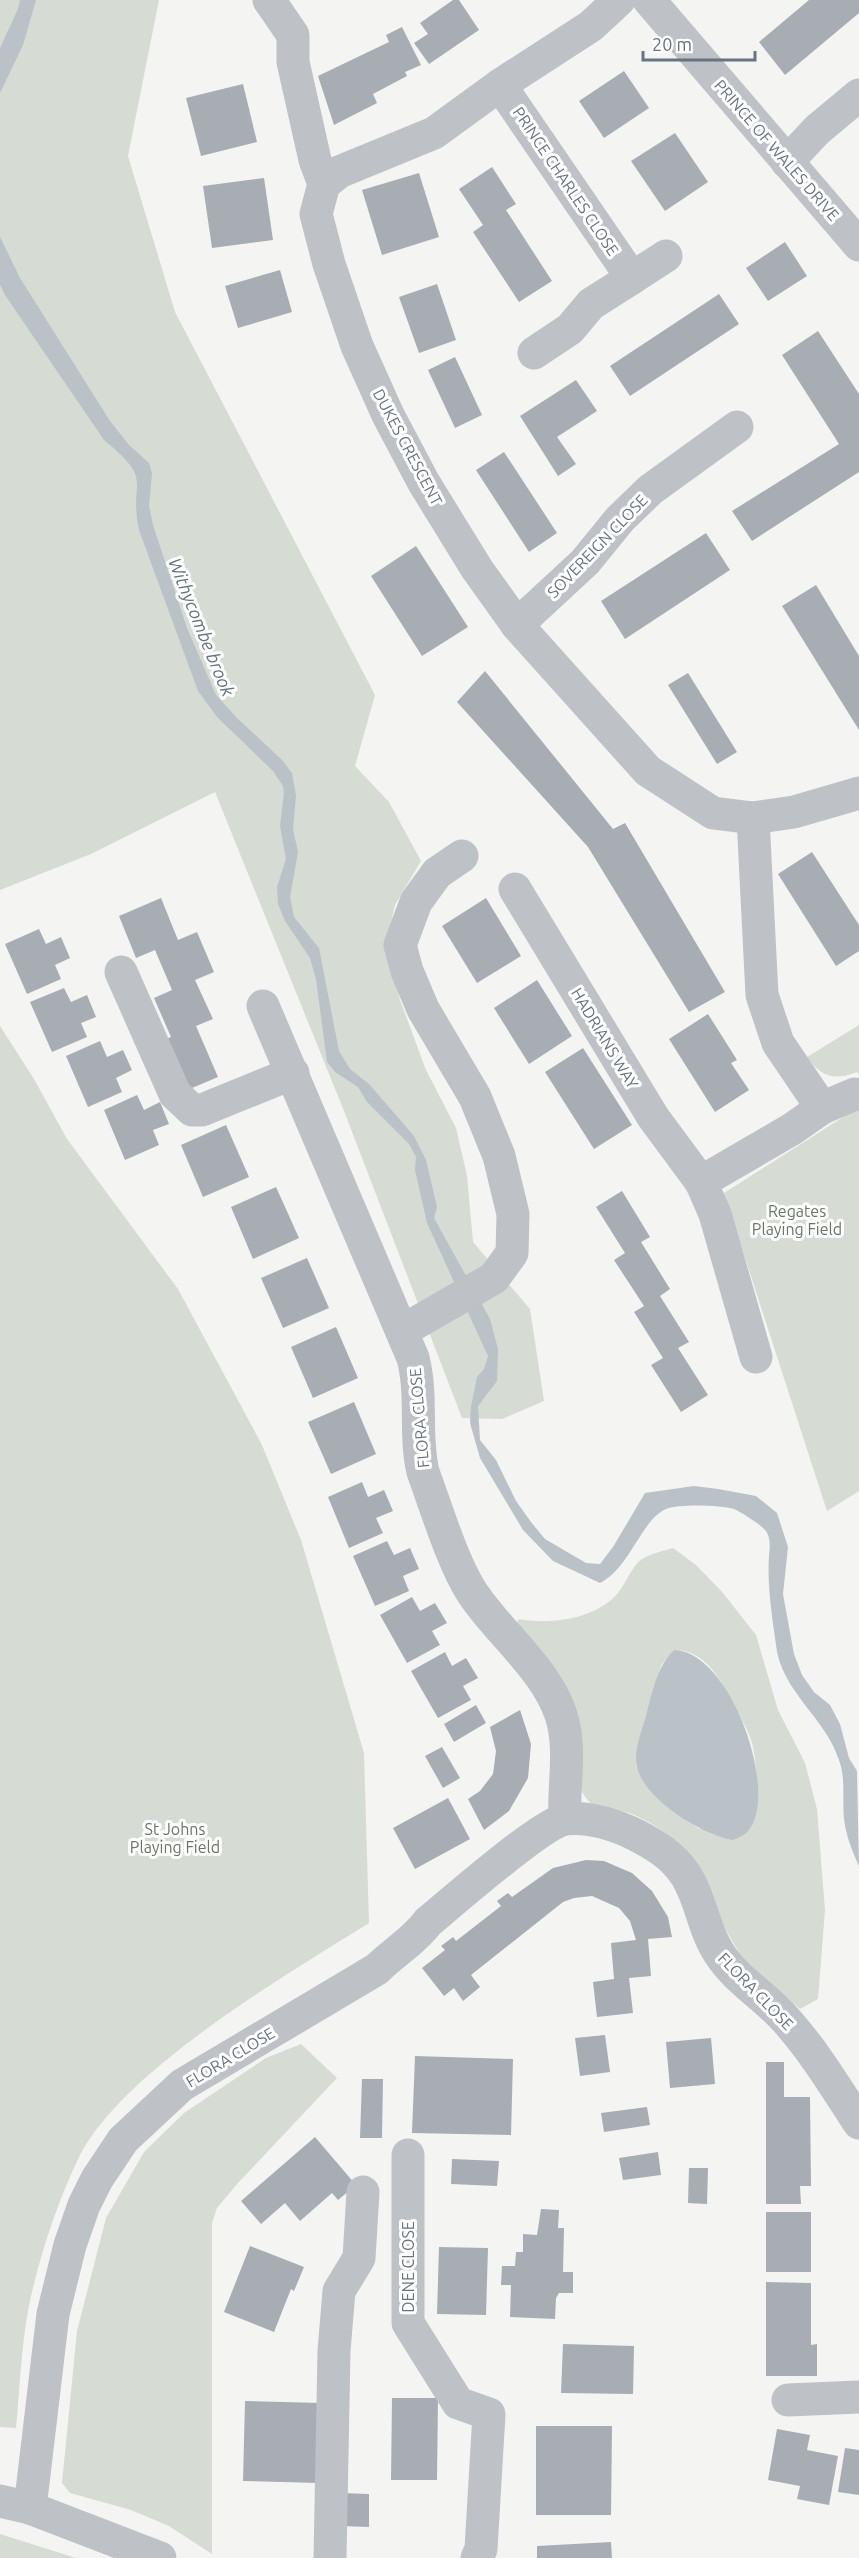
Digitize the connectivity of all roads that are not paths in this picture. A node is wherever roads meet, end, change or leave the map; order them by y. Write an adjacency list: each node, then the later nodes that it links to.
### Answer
1 (269, 0): 7 (street)
2 (619, 0): 4 (street)
3 (649, 0): 6 (street, PRINCE OF WALES DRIVE)
4 (500, 85): 7 (street); 10 (street, PRINCE CHARLES CLOSE)
5 (859, 95): 6 (street)
6 (787, 162): 8 (street, PRINCE OF WALES DRIVE)
7 (324, 184): 13 (street, DUKES CRESCENT)
8 (859, 245)
9 (666, 256): 10 (street)
10 (632, 278): 11 (street)
11 (534, 353)
12 (738, 427): 13 (street, SOVEREIGN CLOSE)
13 (517, 625): 15 (street, DUKES CRESCENT)
14 (859, 793): 15 (street, DUKES CRESCENT)
15 (753, 818): 22 (street)
16 (462, 856): 24 (street)
17 (515, 889): 23 (street, HADRIANS WAY)
18 (121, 972): 20 (street)
19 (263, 1006): 20 (street, FLORA CLOSE)
20 (293, 1073): 24 (street, FLORA CLOSE)
21 (855, 1094): 22 (street)
22 (822, 1108): 23 (street)
23 (701, 1182): 25 (street, HADRIANS WAY)
24 (402, 1330): 26 (street, FLORA CLOSE)
25 (756, 1357)
26 (565, 1819): 27 (street, FLORA CLOSE); 32 (street, FLORA CLOSE)
27 (859, 2123)
28 (408, 2155): 35 (street, DENE CLOSE)
29 (363, 2192): 34 (street)
30 (859, 2397): 31 (street)
31 (788, 2400)
32 (15, 2504): 33 (street)
33 (160, 2558)
34 (330, 2558)
35 (477, 2558)

